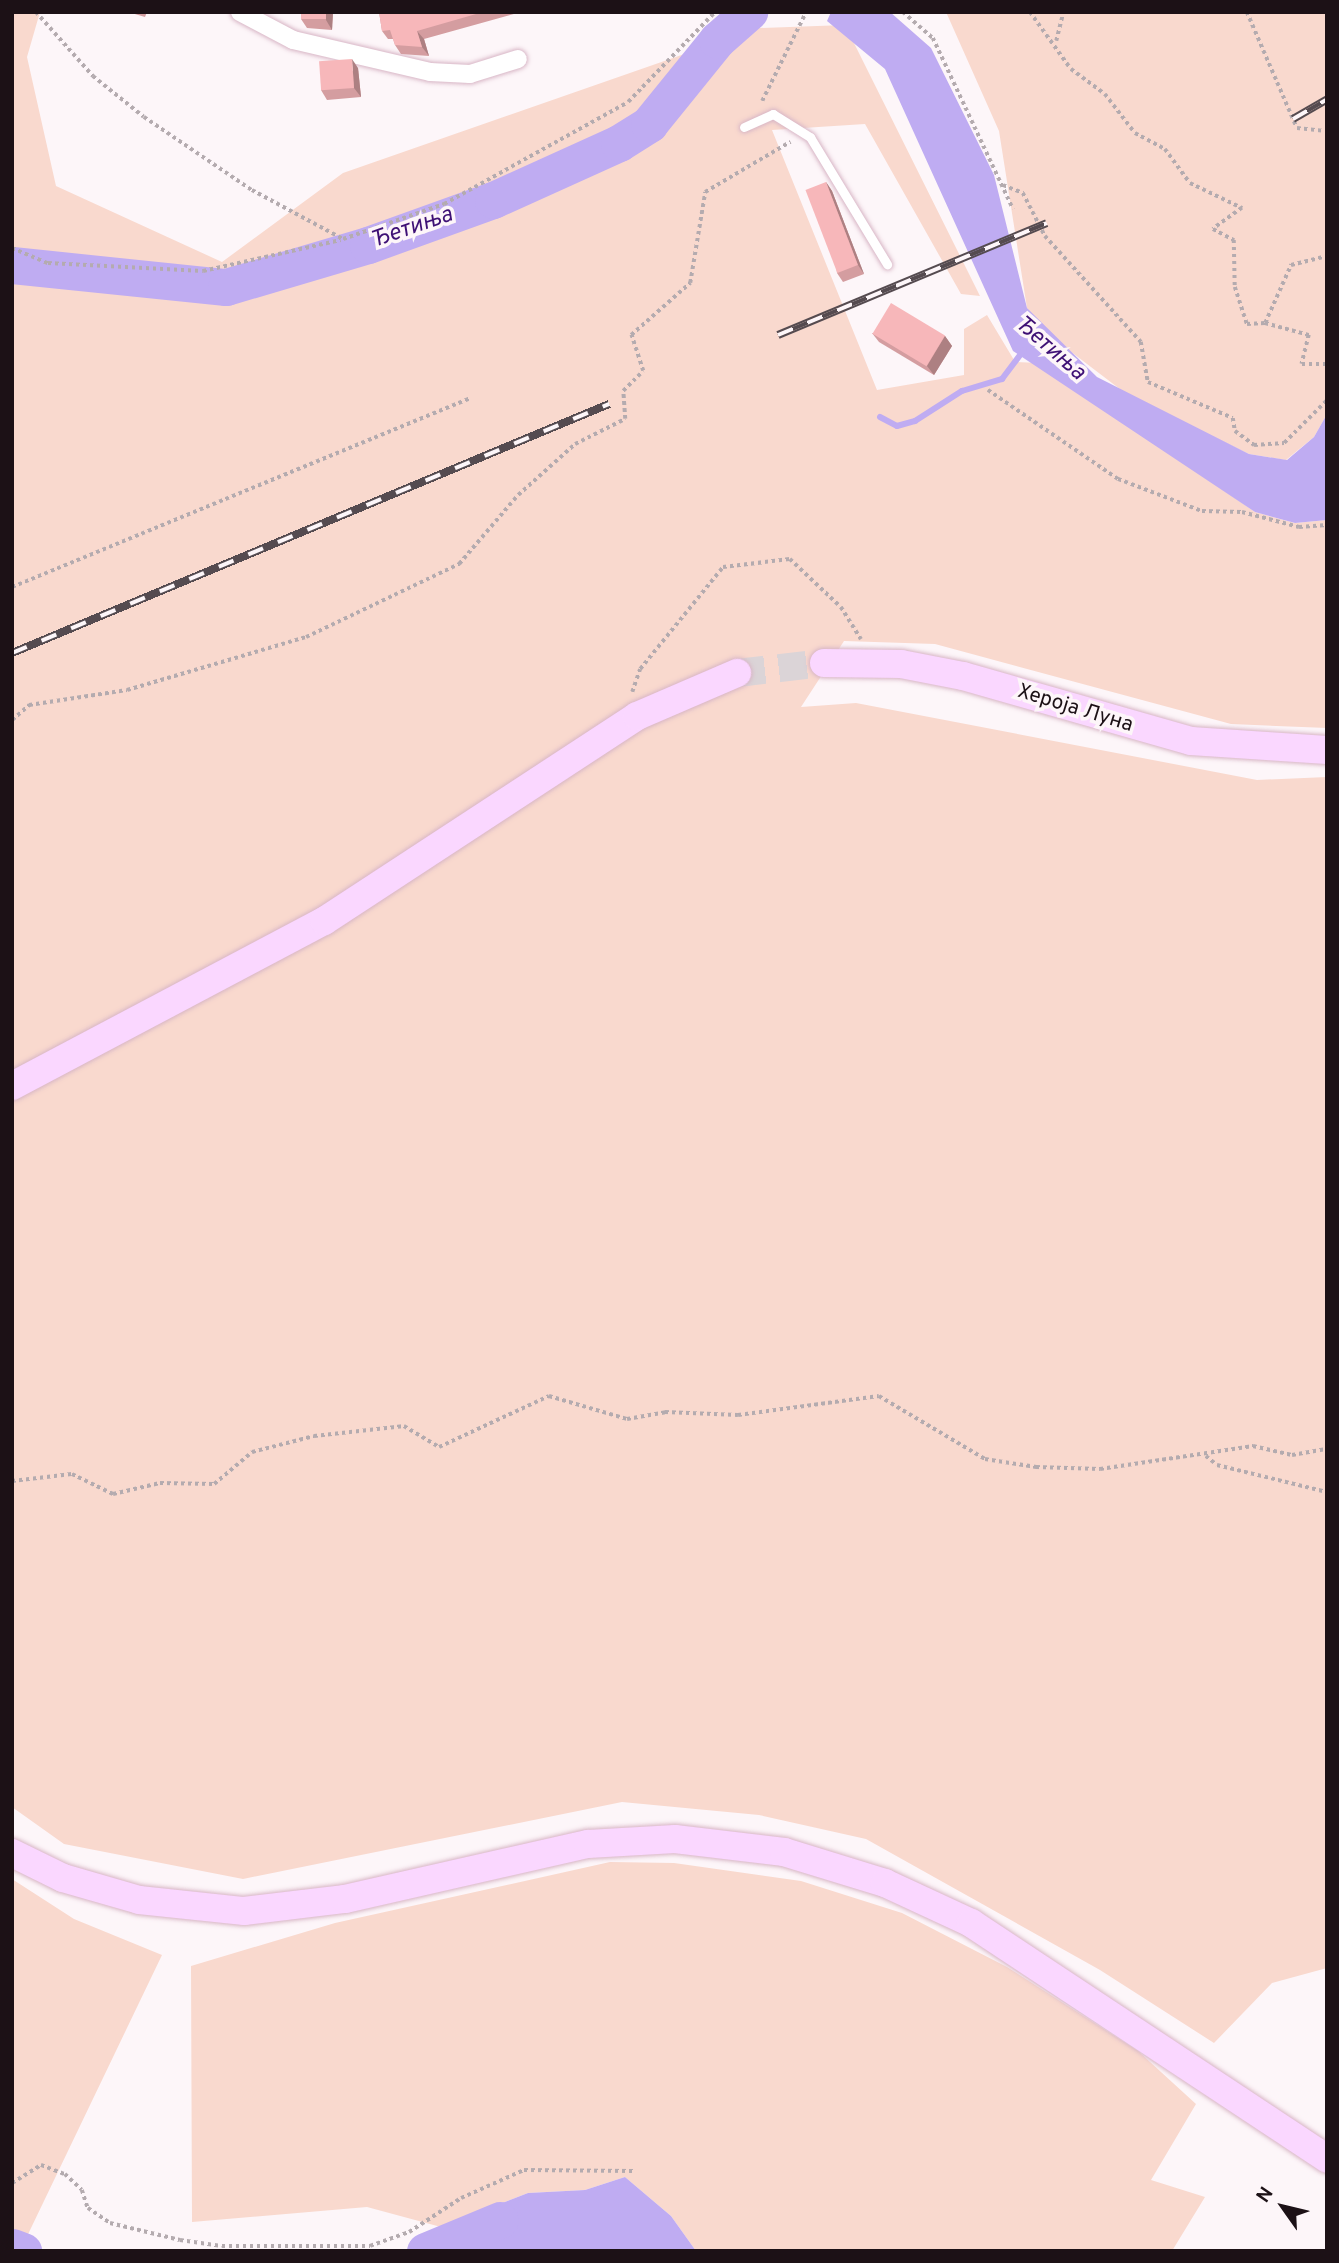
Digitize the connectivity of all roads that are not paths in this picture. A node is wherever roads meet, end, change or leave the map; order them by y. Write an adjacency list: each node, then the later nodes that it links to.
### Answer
1 (240, 12): 2 (street)
2 (518, 59)
3 (744, 127): 4 (lane)
4 (887, 264)
5 (824, 663): 7 (main road, Хероја Луна)
6 (737, 673): 8 (main road)
7 (1327, 750)
8 (12, 1086)
9 (12, 1853): 10 (main road)
10 (1327, 2159)

